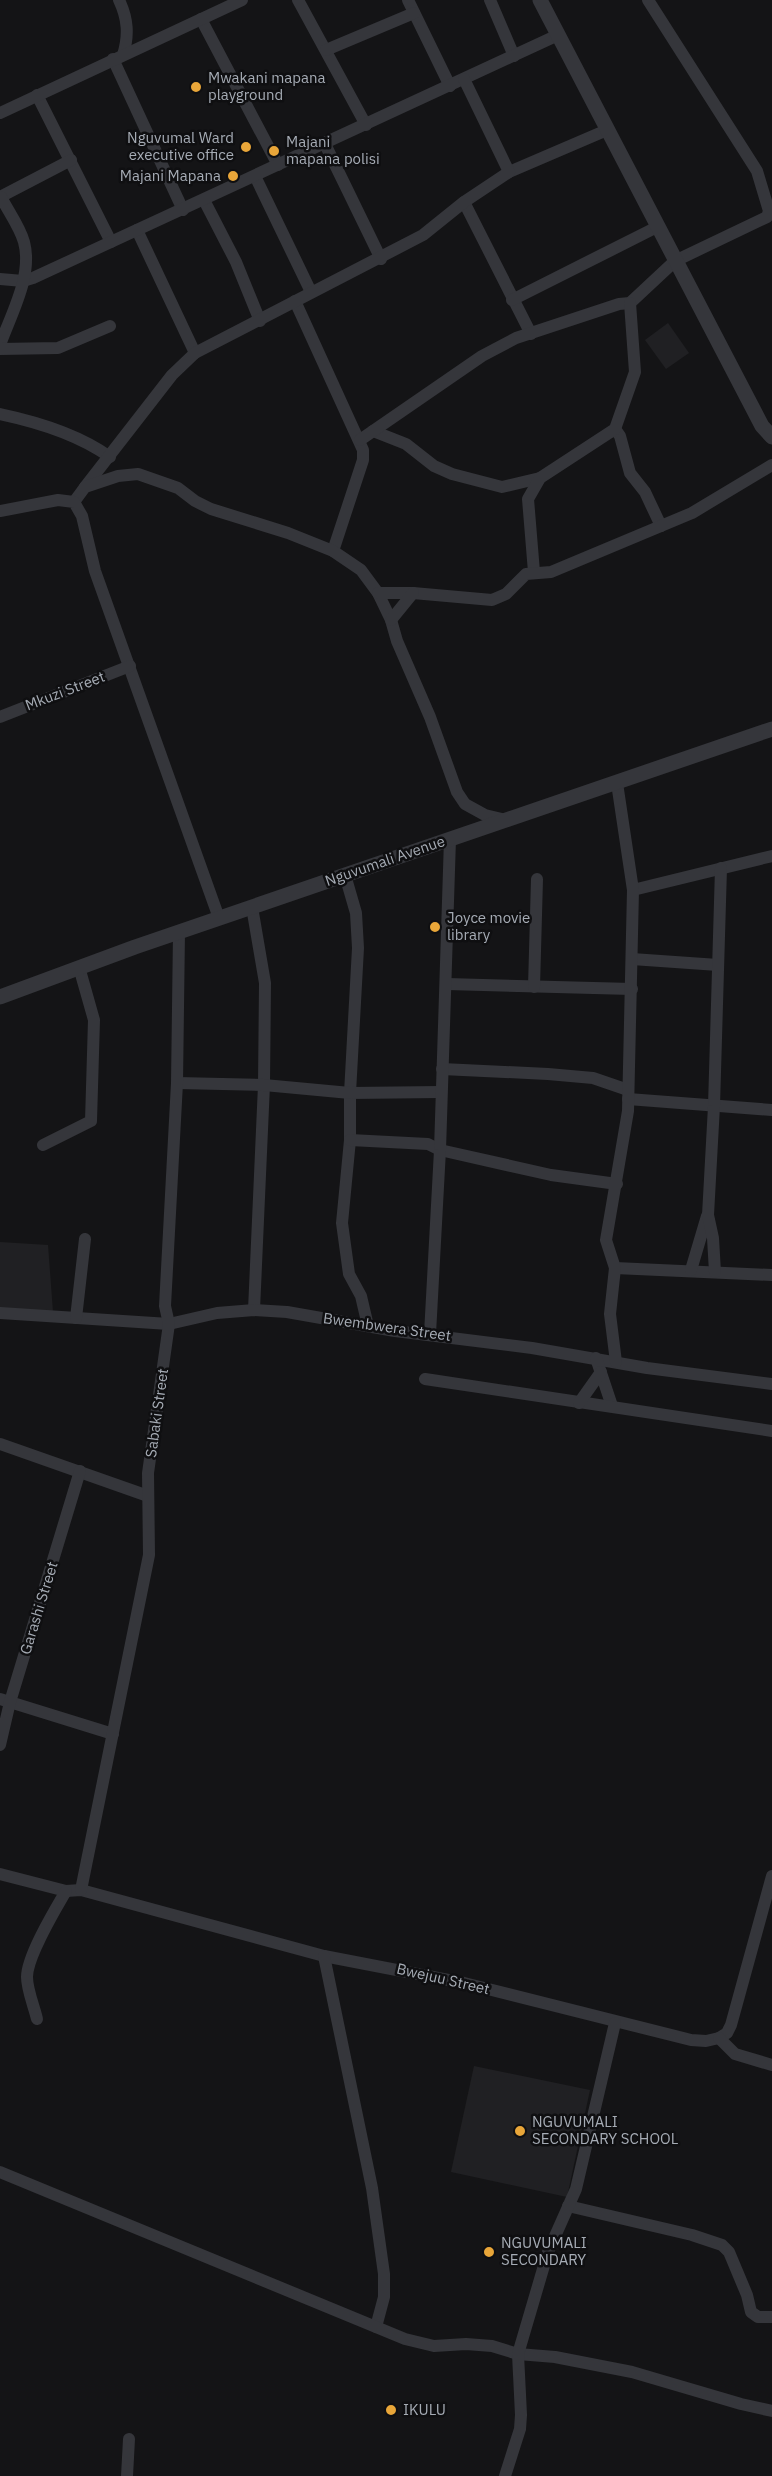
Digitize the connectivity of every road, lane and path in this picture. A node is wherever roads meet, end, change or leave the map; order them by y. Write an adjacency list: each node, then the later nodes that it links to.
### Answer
1 (119, 0): 13 (street)
2 (242, 0): 9 (street)
3 (298, 0): 11 (street)
4 (408, 0): 8 (street)
5 (490, 0): 12 (street)
6 (540, 0): 10 (street)
7 (648, 0): 33 (street)
8 (414, 13): 11 (street); 15 (street)
9 (201, 19): 13 (street); 22 (street)
10 (558, 36): 12 (street); 19 (street)
11 (326, 50): 18 (street)
12 (514, 56): 14 (street)
13 (118, 57): 16 (street); 28 (street)
14 (464, 79): 15 (street); 23 (street)
15 (450, 86): 18 (street)
16 (37, 95): 17 (street); 21 (street)
17 (0, 113)
18 (366, 125): 20 (street)
19 (607, 130): 23 (street); 29 (street)
20 (325, 144): 22 (street); 32 (street)
21 (71, 160): 25 (street); 31 (street)
22 (278, 165): 24 (street)
23 (509, 172): 27 (street)
24 (255, 176): 26 (street); 36 (street)
25 (0, 197): 35 (street)
26 (204, 200): 28 (street); 40 (street)
27 (464, 202): 32 (street); 37 (street)
28 (183, 210): 30 (street)
29 (657, 227): 33 (street); 37 (street)
30 (137, 230): 31 (street); 44 (street)
31 (111, 242): 35 (street)
32 (381, 259): 36 (street)
33 (675, 261): 39 (street); 48 (street)
34 (0, 279): 35 (street)
35 (23, 281): 43 (street)
36 (311, 292): 38 (street)
37 (512, 300): 42 (street)
38 (295, 301): 40 (street); 49 (street)
39 (630, 303): 42 (street); 46 (street)
40 (260, 321): 44 (street)
41 (110, 326): 43 (street)
42 (531, 334): 47 (street)
43 (0, 347)
44 (195, 353): 50 (street)
45 (0, 414): 50 (street)
46 (615, 429): 52 (street); 56 (street)
47 (372, 431): 49 (street); 52 (street)
48 (772, 437)
49 (360, 440): 57 (street)
50 (110, 457): 53 (street)
51 (772, 465): 56 (street)
52 (540, 478): 58 (street)
53 (85, 488): 54 (street); 57 (street)
54 (74, 502): 55 (street); 62 (street)
55 (0, 511)
56 (662, 526): 58 (street)
57 (333, 552): 59 (street)
58 (534, 572): 60 (street)
59 (378, 593): 60 (street); 61 (street)
60 (413, 593): 61 (street)
61 (391, 620): 66 (street)
62 (130, 666): 63 (street, Mkuzi Street); 74 (street)
63 (0, 717)
64 (772, 729): 65 (street, Nguvumali Avenue)
65 (617, 783): 66 (street, Nguvumali Avenue); 72 (street)
66 (507, 820): 67 (street, Nguvumali Avenue)
67 (450, 839): 70 (street, Nguvumali Avenue); 79 (street)
68 (772, 856): 69 (street)
69 (721, 868): 72 (street); 77 (street)
70 (345, 874): 73 (street, Nguvumali Avenue); 87 (street)
71 (537, 879): 80 (street)
72 (633, 890): 76 (street)
73 (252, 907): 74 (street, Nguvumali Avenue); 85 (street)
74 (219, 918): 75 (street, Nguvumali Avenue)
75 (179, 932): 78 (street, Nguvumali Avenue); 84 (street, Sabaki Street)
76 (632, 959): 77 (street); 81 (street)
77 (718, 965): 89 (street)
78 (79, 968): 82 (street, Nguvumali Avenue); 92 (street)
79 (447, 984): 80 (street); 83 (street)
80 (534, 987): 81 (street)
81 (632, 989): 88 (street)
82 (0, 997)
83 (442, 1069): 86 (street); 88 (street)
84 (177, 1083): 85 (street); 104 (street, Sabaki Street)
85 (264, 1085): 87 (street); 101 (street)
86 (441, 1092): 87 (street); 93 (street)
87 (350, 1094): 91 (street)
88 (628, 1095): 89 (street); 94 (street)
89 (714, 1106): 90 (street); 95 (street)
90 (772, 1110)
91 (350, 1140): 93 (street); 105 (street)
92 (43, 1145)
93 (440, 1150): 94 (street); 106 (street)
94 (617, 1184): 97 (street)
95 (708, 1215): 98 (street); 99 (street)
96 (85, 1239): 103 (street)
97 (615, 1268): 98 (street); 108 (street)
98 (691, 1270): 99 (street)
99 (715, 1272): 100 (street)
100 (772, 1275)
101 (254, 1310): 104 (street, Bwembwera Street); 105 (street, Bwembwera Street)
102 (0, 1313): 103 (street, Bwembwera Street)
103 (76, 1318): 104 (street, Bwembwera Street)
104 (169, 1324): 117 (street, Sabaki Street)
105 (368, 1326): 106 (street, Bwembwera Street)
106 (430, 1334): 107 (street, Bwembwera Street)
107 (596, 1358): 108 (street, Bwembwera Street); 109 (street)
108 (616, 1362): 111 (street, Bwembwera Street)
109 (601, 1372): 112 (street); 113 (street)
110 (425, 1379): 112 (street)
111 (772, 1384)
112 (579, 1402): 113 (street)
113 (612, 1406): 114 (street)
114 (772, 1431)
115 (0, 1444): 116 (street)
116 (80, 1471): 117 (street); 118 (street, Garashi Street)
117 (148, 1496): 119 (street, Sabaki Street)
118 (5, 1701): 119 (street); 120 (street, Garashi Street)
119 (113, 1734): 123 (street, Sabaki Street)
120 (0, 1745)
121 (0, 1874): 124 (street, Bwejuu Street)
122 (772, 1876): 125 (street)
123 (81, 1890): 124 (street, Bwejuu Street); 126 (street, Bwejuu Street)
124 (66, 1891): 127 (street)
125 (769, 1898): 129 (street)
126 (324, 1956): 128 (street, Bwejuu Street); 134 (street)
127 (37, 2019)
128 (615, 2023): 129 (street, Bwejuu Street); 132 (street)
129 (719, 2038): 130 (street)
130 (772, 2065)
131 (0, 2172): 134 (street)
132 (568, 2206): 133 (street); 135 (street)
133 (772, 2317)
134 (376, 2327): 135 (street)
135 (518, 2354): 136 (street); 139 (street)
136 (772, 2411)
137 (129, 2439): 138 (street)
138 (126, 2476)
139 (505, 2476)

